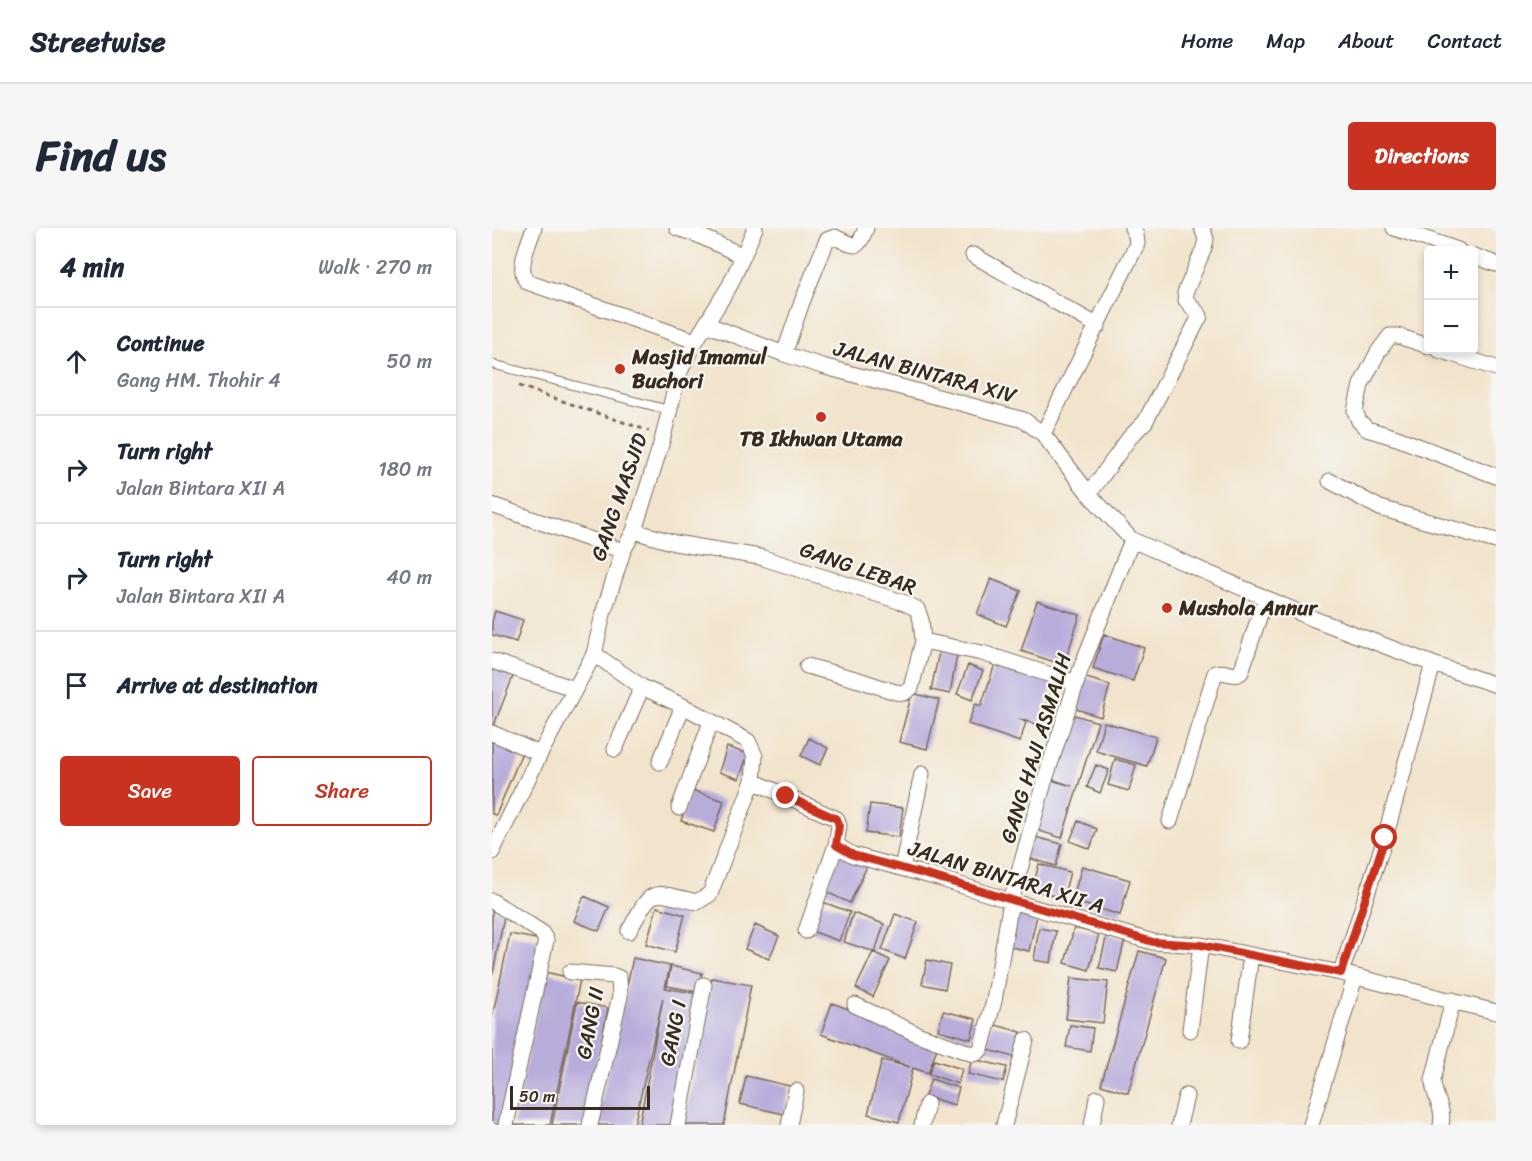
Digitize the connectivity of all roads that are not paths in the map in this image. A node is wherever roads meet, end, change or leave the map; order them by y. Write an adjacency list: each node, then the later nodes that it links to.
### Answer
1 (534, 228): 15 (street)
2 (677, 228): 10 (street)
3 (755, 228): 10 (street)
4 (866, 228): 17 (street)
5 (1132, 228): 14 (street)
6 (1202, 228): 25 (street)
7 (1394, 228): 8 (street)
8 (1446, 246)
9 (973, 255): 14 (street)
10 (743, 256): 13 (street)
11 (1478, 258): 12 (street)
12 (1496, 264)
13 (706, 324): 15 (street, GANG MASJID); 17 (street, JALAN BINTARA XIV)
14 (1098, 326): 22 (street)
15 (695, 341): 21 (street, GANG MASJID)
16 (1424, 345): 23 (street)
17 (784, 354): 22 (street, JALAN BINTARA XIV)
18 (1452, 354): 20 (street)
19 (492, 364): 21 (lane)
20 (1496, 368)
21 (669, 410): 27 (street, GANG MASJID)
22 (1043, 434): 25 (street, JALAN BINTARA XIV)
23 (1496, 476)
24 (1330, 481): 29 (street)
25 (1089, 494): 28 (street, JALAN BINTARA XIV)
26 (492, 505): 30 (street)
27 (634, 531): 30 (street, GANG MASJID); 32 (street, GANG LEBAR)
28 (1132, 540): 31 (street, JALAN BINTARA XIV); 37 (street, GANG HAJI ASMALIH)
29 (1496, 541)
30 (623, 551): 33 (street, GANG MASJID)
31 (1265, 599): 35 (street, JALAN BINTARA XIV); 50 (street)
32 (923, 641): 36 (street); 37 (street)
33 (594, 654): 39 (street); 40 (street, GANG MASJID)
34 (492, 661): 40 (street)
35 (1433, 664): 38 (street, JALAN BINTARA XIV); 61 (street)
36 (807, 666)
37 (1076, 683): 55 (street, GANG HAJI ASMALIH)
38 (1496, 685)
39 (642, 687): 41 (street); 44 (street)
40 (575, 689): 45 (street, GANG MASJID)
41 (683, 706): 42 (street); 46 (street)
42 (711, 722): 48 (street); 49 (street)
43 (492, 734): 45 (street)
44 (615, 749)
45 (540, 754): 52 (street, GANG MASJID)
46 (660, 762)
47 (921, 774): 53 (street)
48 (753, 781): 51 (street); 56 (street)
49 (679, 808)
50 (1170, 822)
51 (836, 845): 53 (street, JALAN BINTARA XII A); 57 (street)
52 (492, 852)
53 (902, 868): 55 (street, JALAN BINTARA XII A)
54 (492, 901): 73 (street)
55 (1011, 901): 58 (street, JALAN BINTARA XII A); 64 (street, GANG HAJI ASMALIH)
56 (629, 931)
57 (806, 932)
58 (1201, 945): 59 (street, JALAN BINTARA XII A); 66 (street)
59 (1251, 955): 61 (street, JALAN BINTARA XII A); 68 (street)
60 (570, 972): 74 (street, GANG II)
61 (1348, 975): 63 (street, JALAN BINTARA XII A); 81 (street)
62 (704, 985): 75 (street, GANG I)
63 (1453, 1000): 65 (street, JALAN BINTARA XII A); 82 (street)
64 (855, 1005)
65 (1496, 1012)
66 (1190, 1030)
67 (1026, 1040): 78 (street)
68 (1239, 1041)
69 (796, 1091): 76 (street)
70 (1186, 1096): 80 (street)
71 (1097, 1098): 79 (street)
72 (927, 1104): 77 (street)
73 (506, 1125)
74 (590, 1125)
75 (678, 1125)
76 (789, 1125)
77 (922, 1125)
78 (1004, 1125)
79 (1092, 1125)
80 (1179, 1125)
81 (1311, 1125)
82 (1442, 1125)

